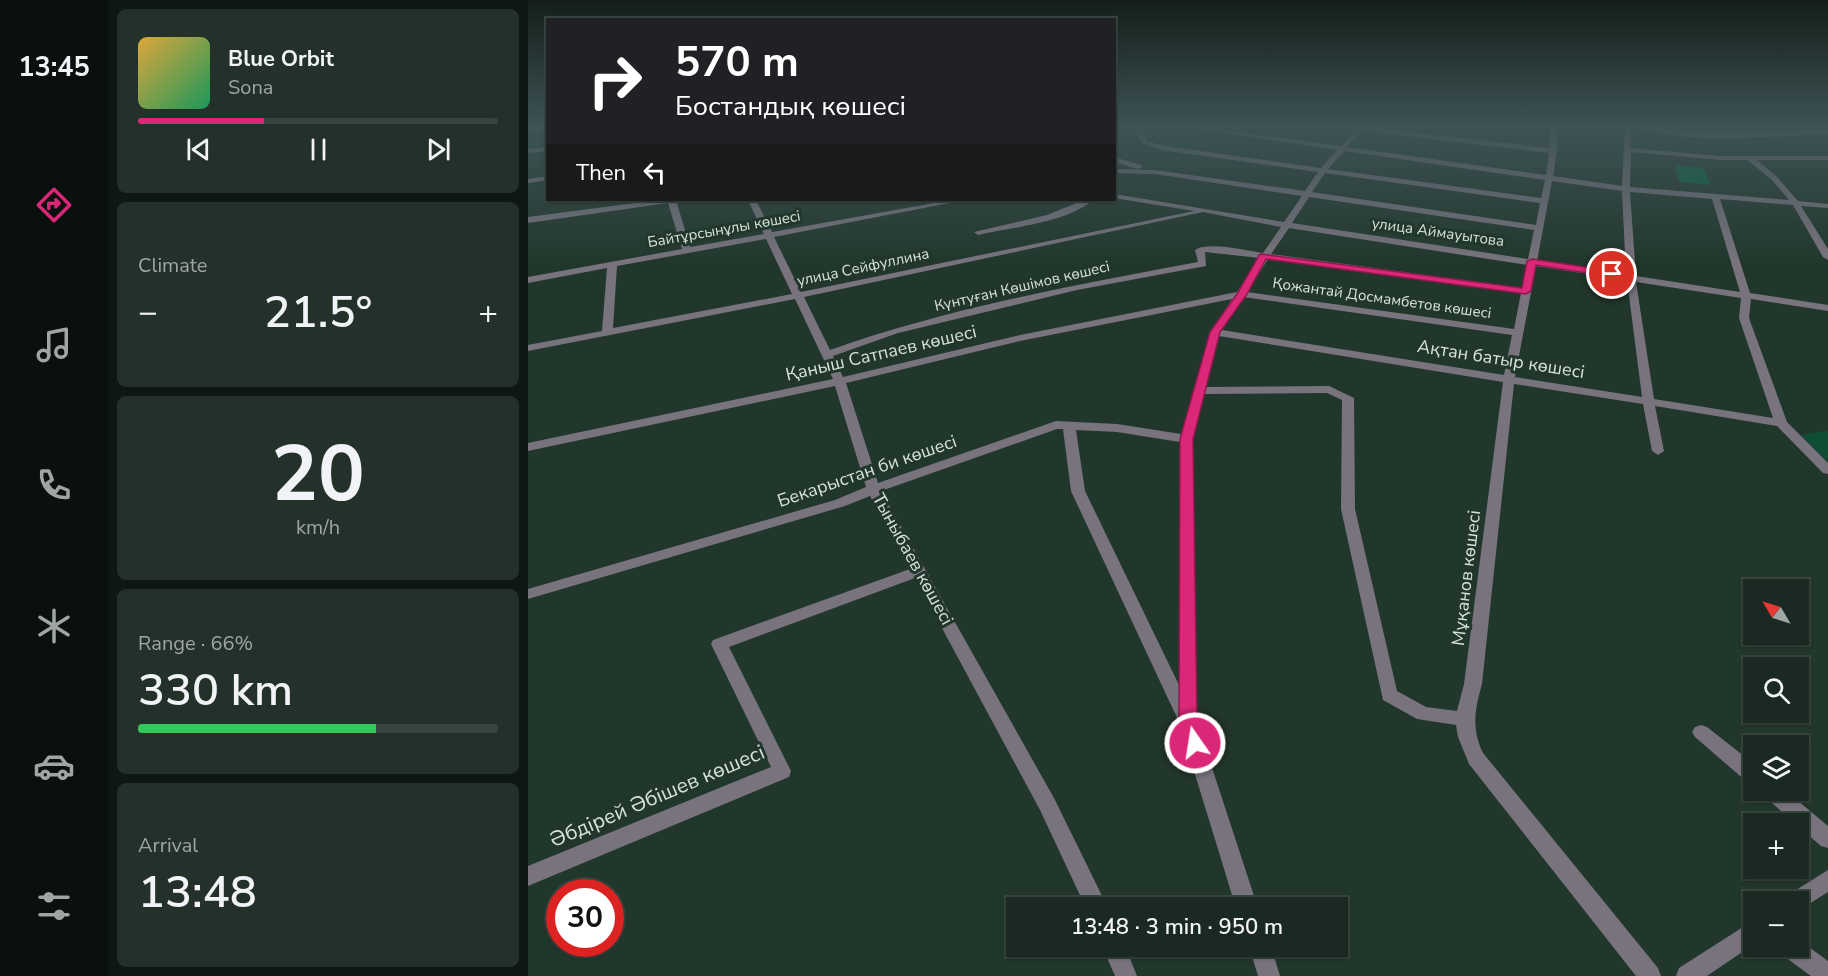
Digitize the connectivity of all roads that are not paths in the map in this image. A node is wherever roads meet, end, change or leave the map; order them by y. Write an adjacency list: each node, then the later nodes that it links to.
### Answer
1 (1323, 170): 14 (street)
2 (1116, 171): 9 (street)
3 (1150, 171): 9 (street)
4 (1327, 171): 22 (street)
5 (1488, 171): 11 (street)
6 (1550, 171): 11 (street, Мұқанов көшесі)
7 (1627, 171): 13 (street)
8 (1765, 171): 24 (street)
9 (1155, 172): 14 (street)
10 (546, 178): 12 (street)
11 (1549, 179): 13 (street); 22 (street, Мұқанов көшесі)
12 (528, 181)
13 (1626, 189): 16 (street); 37 (street)
14 (1306, 194): 28 (street); 29 (street)
15 (1116, 196): 26 (street, улица Аймауытова)
16 (1716, 198): 24 (street); 41 (street)
17 (654, 201): 23 (street)
18 (671, 201): 32 (street)
19 (753, 201): 31 (street, Тыныбаев көшесі)
20 (956, 201): 31 (street, Байтұрсынұлы көшесі)
21 (1087, 201): 30 (street)
22 (1544, 201): 29 (street, Мұқанов көшесі)
23 (637, 202): 27 (street)
24 (1797, 204): 25 (street); 34 (street)
25 (1828, 206)
26 (1204, 211): 28 (street, улица Аймауытова); 42 (street, улица Сейфуллина)
27 (528, 220)
28 (1285, 225): 33 (street); 35 (street, улица Аймауытова)
29 (1539, 228): 35 (street, Мұқанов көшесі)
30 (978, 232)
31 (770, 236): 32 (street, Байтұрсынұлы көшесі); 42 (street, Тыныбаев көшесі)
32 (687, 251): 36 (street, Байтұрсынұлы көшесі)
33 (1263, 256): 39 (street); 40 (street); 48 (street, Күнтуған Көшімов көшесі)
34 (1828, 257)
35 (1532, 261): 37 (street, улица Аймауытова); 39 (street, Мұқанов көшесі)
36 (612, 265): 38 (street, Байтұрсынұлы көшесі); 45 (street)
37 (1632, 277): 41 (street, улица Аймауытова); 52 (street)
38 (528, 280)
39 (1526, 291): 46 (street, Мұқанов көшесі)
40 (1242, 294): 44 (street); 46 (street, Қожантай Досмамбетов көшесі); 50 (street, Қаныш Сатпаев көшесі)
41 (1746, 295): 43 (street, улица Аймауытова); 53 (street)
42 (797, 296): 45 (street, улица Сейфуллина); 48 (street, Тыныбаев көшесі)
43 (1828, 308)
44 (1215, 332): 49 (street, Ақтан батыр көшесі); 51 (street)
45 (607, 333): 47 (street, улица Сейфуллина)
46 (1518, 333): 49 (street, Мұқанов көшесі)
47 (528, 348)
48 (826, 355): 50 (street, Тыныбаев көшесі)
49 (1509, 378): 52 (street, Ақтан батыр көшесі); 62 (street, Мұқанов көшесі)
50 (839, 380): 56 (street, Қаныш Сатпаев көшесі); 59 (street, Тыныбаев көшесі)
51 (1199, 391): 55 (street); 62 (street)
52 (1648, 401): 53 (street, Ақтан батыр көшесі); 57 (street)
53 (1781, 423): 58 (street)
54 (1069, 424): 55 (street, Бекарыстан би көшесі); 59 (street, Бекарыстан би көшесі); 63 (street)
55 (1186, 439): 63 (street)
56 (528, 447)
57 (1658, 451)
58 (1828, 470)
59 (874, 490): 60 (street, Тыныбаев көшесі); 61 (street, Бекарыстан би көшесі)
60 (919, 571): 68 (street, Әбдірей Әбішев көшесі); 71 (street, Тыныбаев көшесі)
61 (528, 594)
62 (1464, 719): 80 (street, Мұқанов көшесі)
63 (1188, 722): 72 (street)
64 (1701, 732): 65 (street)
65 (1743, 767)
66 (1783, 801): 67 (street)
67 (1828, 839)
68 (528, 876)
69 (1828, 880): 70 (street)
70 (1809, 893)
71 (1092, 897)
72 (1244, 897)
73 (1743, 938): 81 (street)
74 (1118, 957): 78 (street)
75 (1263, 957): 79 (street)
76 (1804, 957): 77 (street)
77 (1828, 975)
78 (1126, 976)
79 (1269, 976)
80 (1650, 976)
81 (1687, 976)

